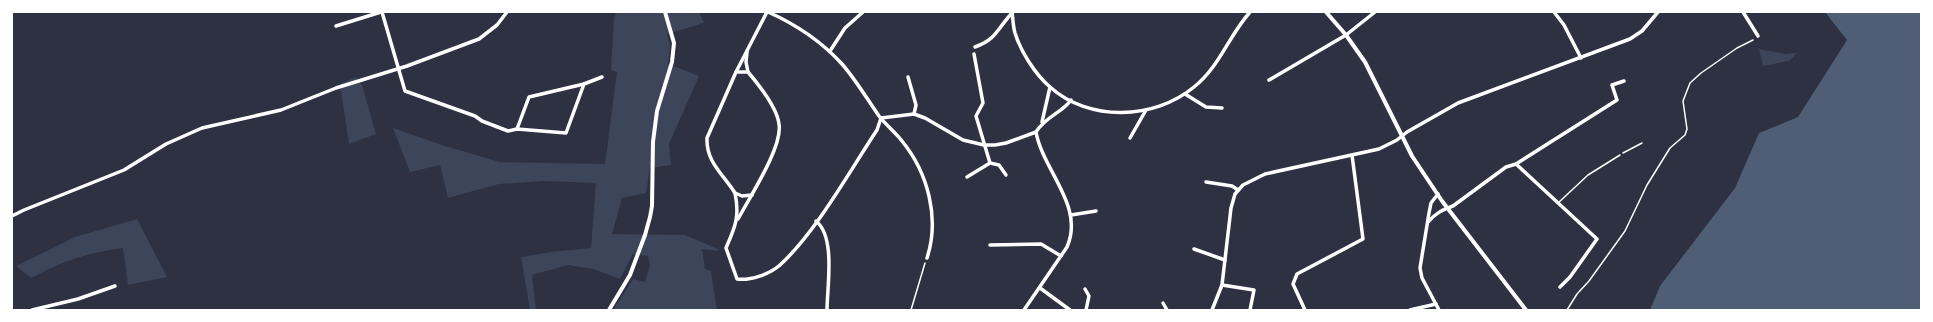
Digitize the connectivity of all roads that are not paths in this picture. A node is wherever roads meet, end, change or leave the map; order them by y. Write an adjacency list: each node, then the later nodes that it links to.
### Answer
1 (382, 12): 13 (street); 21 (street)
2 (507, 12): 21 (street)
3 (665, 12): 74 (street)
4 (768, 12): 17 (street); 18 (street)
5 (863, 12): 18 (street)
6 (1012, 12): 16 (street); 29 (street)
7 (1250, 12): 30 (street)
8 (1326, 12): 14 (street)
9 (1375, 12): 14 (street)
10 (1554, 12): 20 (street)
11 (1658, 12): 20 (street)
12 (1742, 12): 15 (street)
13 (336, 26)
14 (1346, 35): 26 (street); 39 (street)
15 (1758, 36)
16 (975, 47)
17 (748, 49): 22 (street); 23 (street)
18 (830, 51): 35 (street)
19 (974, 54): 41 (street)
20 (1581, 58): 39 (street)
21 (399, 67): 37 (street); 56 (street)
22 (736, 72): 23 (street); 50 (street)
23 (748, 72): 52 (street)
24 (602, 77): 28 (street)
25 (908, 77): 34 (street)
26 (1269, 80)
27 (1624, 81): 45 (street)
28 (584, 84): 37 (street); 37 (street)
29 (1050, 87): 31 (street); 36 (street)
30 (1185, 94): 32 (street); 33 (street)
31 (1071, 100): 33 (street); 36 (street)
32 (1222, 108)
33 (1146, 110): 40 (street)
34 (914, 114): 35 (street); 41 (street)
35 (880, 118): 59 (street); 64 (street)
36 (1042, 122): 38 (street)
37 (517, 129)
38 (1036, 132): 41 (street); 57 (street)
39 (1403, 136): 42 (street); 51 (street)
40 (1130, 138)
41 (984, 145): 44 (street)
42 (1352, 155): 49 (street); 82 (street)
43 (1620, 155): 53 (lane)
44 (990, 163): 46 (street); 47 (street)
45 (1516, 164): 53 (street); 54 (street)
46 (1006, 175)
47 (967, 177)
48 (1206, 182): 49 (street)
49 (1238, 190): 65 (street)
50 (735, 193): 52 (street); 58 (street)
51 (1438, 194): 54 (street); 60 (street)
52 (752, 195): 58 (street)
53 (1558, 203): 69 (street)
54 (1448, 208): 60 (street); 85 (street)
55 (1096, 211): 57 (street)
56 (12, 216)
57 (1071, 216): 63 (street)
58 (738, 220): 59 (street)
59 (816, 221): 75 (street)
60 (1428, 222): 72 (street)
61 (990, 245): 63 (street)
62 (1194, 249): 65 (street)
63 (1061, 256): 68 (street)
64 (927, 258)
65 (1225, 260): 66 (street)
66 (1222, 285): 80 (street); 81 (street)
67 (115, 286): 73 (street)
68 (1040, 288): 76 (street); 77 (street)
69 (1560, 288)
70 (1086, 289): 78 (street)
71 (1163, 303): 79 (street)
72 (1436, 304): 83 (street); 84 (street)
73 (32, 310)
74 (609, 310)
75 (827, 310)
76 (1024, 310)
77 (1070, 310)
78 (1086, 310)
79 (1167, 310)
80 (1212, 310)
81 (1250, 310)
82 (1305, 310)
83 (1410, 310)
84 (1439, 310)
85 (1526, 310)

